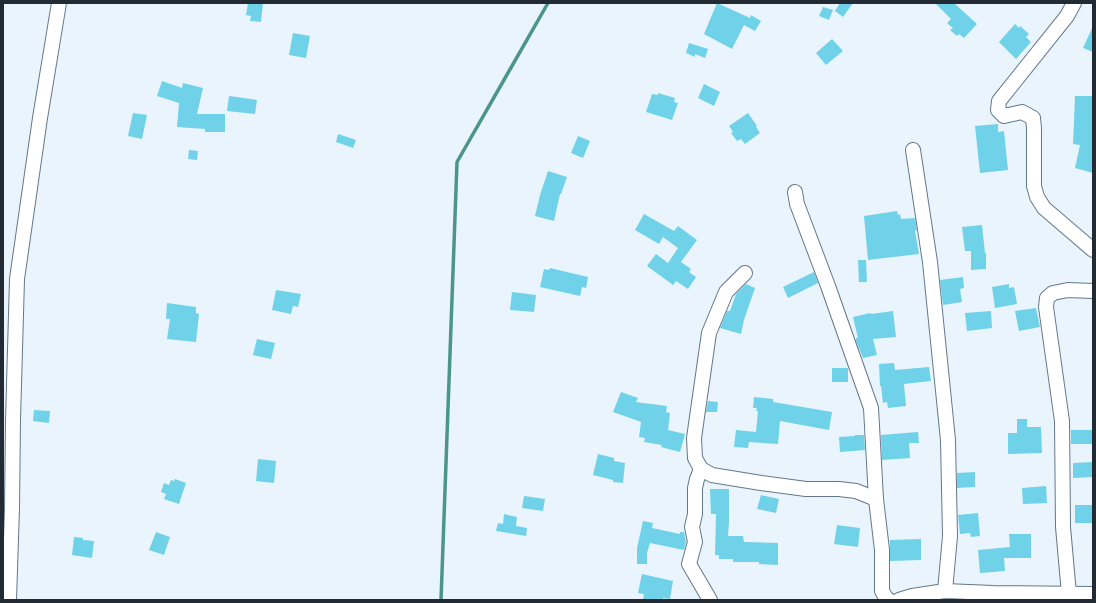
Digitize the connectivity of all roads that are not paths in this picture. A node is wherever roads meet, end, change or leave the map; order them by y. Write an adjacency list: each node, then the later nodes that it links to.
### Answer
1 (59, 3): 13 (street)
2 (1074, 3): 5 (street)
3 (912, 150): 10 (street)
4 (795, 192): 9 (street)
5 (1093, 250)
6 (745, 273): 8 (street)
7 (1093, 290): 11 (street)
8 (701, 469): 9 (street); 14 (street)
9 (876, 499): 15 (street)
10 (945, 592): 11 (street); 16 (street)
11 (1069, 594): 12 (street)
12 (1093, 594)
13 (9, 600)
14 (710, 600)
15 (889, 600)
16 (899, 600)

